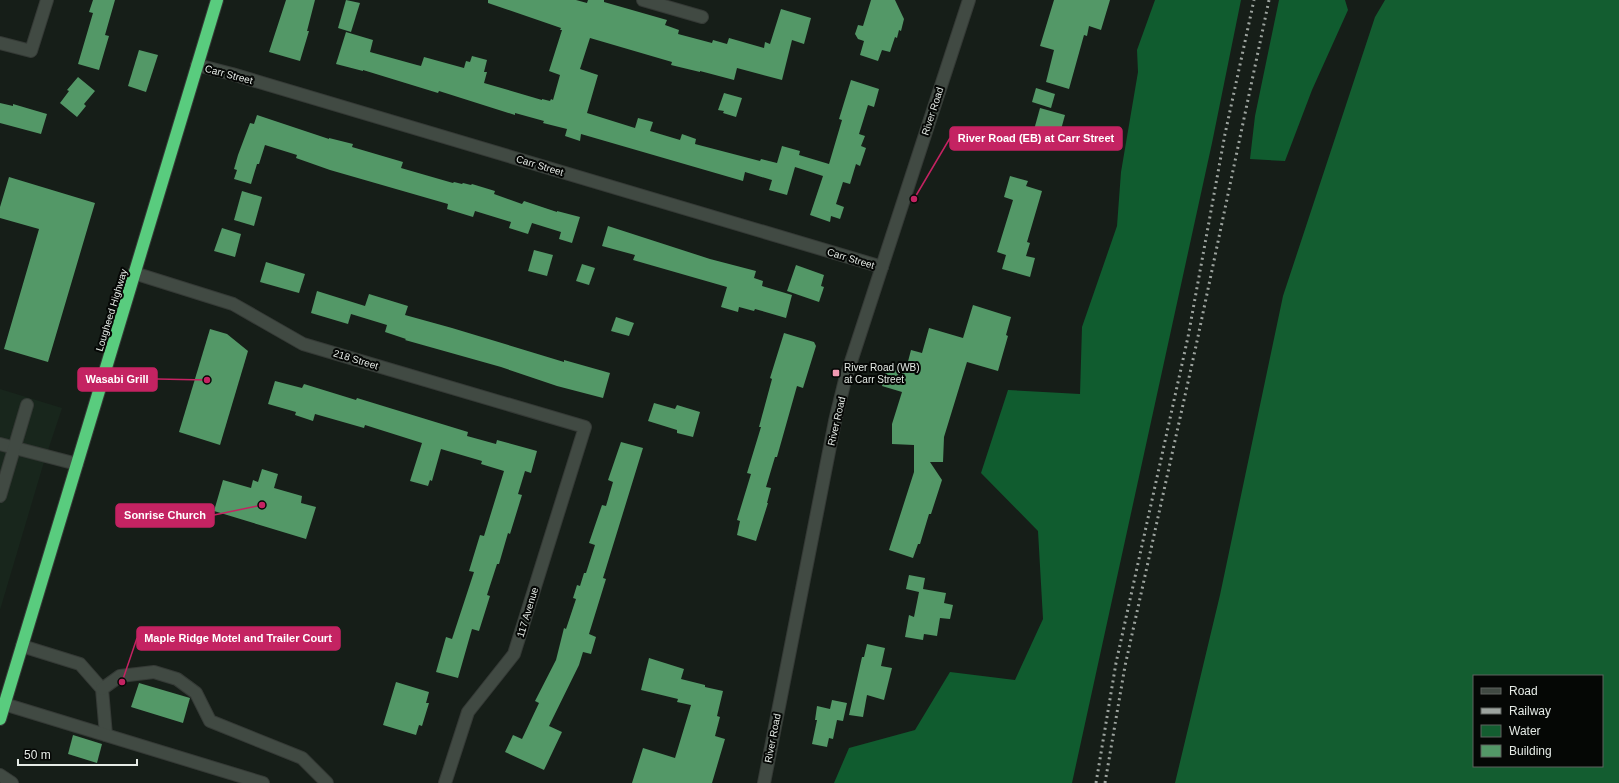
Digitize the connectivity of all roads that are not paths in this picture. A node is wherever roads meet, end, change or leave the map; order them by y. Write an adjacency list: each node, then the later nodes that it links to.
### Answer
1 (47, 0): 6 (street)
2 (217, 0): 7 (highway, Lougheed Highway)
3 (643, 0): 5 (street)
4 (969, 0): 8 (street, River Road)
5 (702, 17)
6 (0, 43)
7 (197, 65): 8 (street, Carr Street); 9 (highway, Lougheed Highway)
8 (882, 267): 26 (street, River Road)
9 (134, 273): 11 (street, 218 Street); 14 (highway, Lougheed Highway)
10 (28, 405): 13 (street)
11 (585, 427): 25 (street, 117 Avenue)
12 (0, 444): 13 (street)
13 (15, 448): 14 (street); 15 (street)
14 (77, 464): 16 (highway, Lougheed Highway)
15 (0, 496)
16 (22, 646): 17 (street); 18 (highway, Lougheed Highway)
17 (102, 689): 20 (street); 24 (street)
18 (4, 704): 19 (highway, Lougheed Highway); 20 (street)
19 (0, 717)
20 (106, 735): 23 (street)
21 (0, 775): 22 (street)
22 (12, 783)
23 (263, 783)
24 (327, 783)
25 (445, 783)
26 (764, 783)

